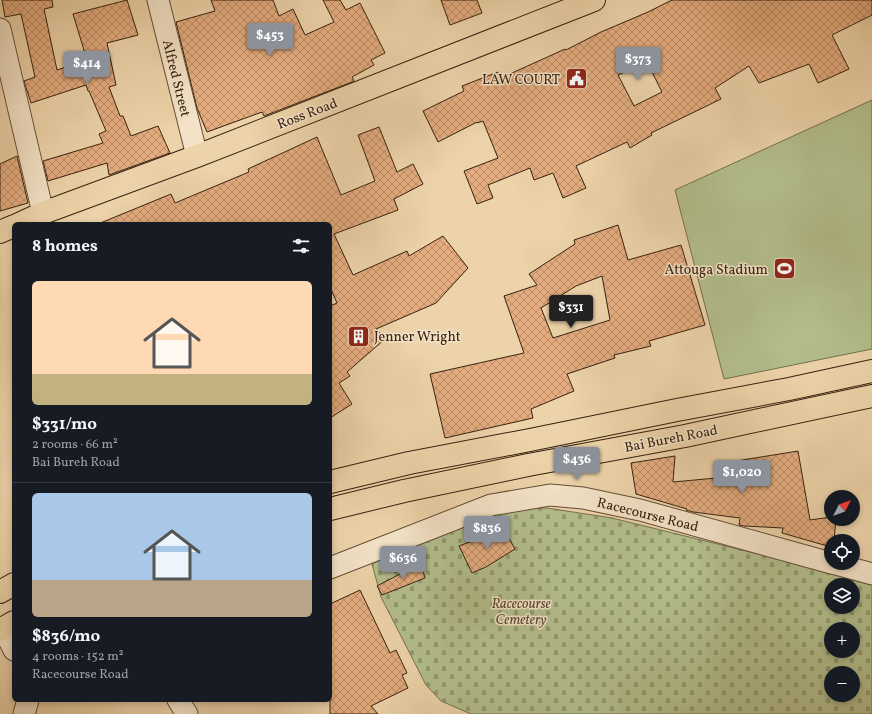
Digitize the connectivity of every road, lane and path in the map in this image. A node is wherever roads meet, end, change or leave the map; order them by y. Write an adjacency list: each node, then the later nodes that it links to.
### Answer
1 (158, 0): 4 (street, Alfred Street)
2 (594, 0): 4 (main road, Ross Road)
3 (0, 29): 5 (street)
4 (197, 156): 5 (main road, Ross Road)
5 (43, 213): 6 (main road, Ross Road)
6 (23, 222)
7 (12, 227): 8 (main road)
8 (0, 232)
9 (872, 371): 11 (main road)
10 (872, 396): 12 (main road, Bai Bureh Road)
11 (332, 482)
12 (332, 509)
13 (824, 561): 14 (street, Racecourse Road)
14 (332, 567)
15 (857, 570): 16 (street, Racecourse Road)
16 (872, 574)
17 (12, 585): 18 (main road)
18 (0, 592)
19 (4, 626): 20 (street)
20 (12, 645)
21 (27, 702): 23 (street)
22 (179, 702): 24 (street)
23 (24, 714)
24 (187, 714)

